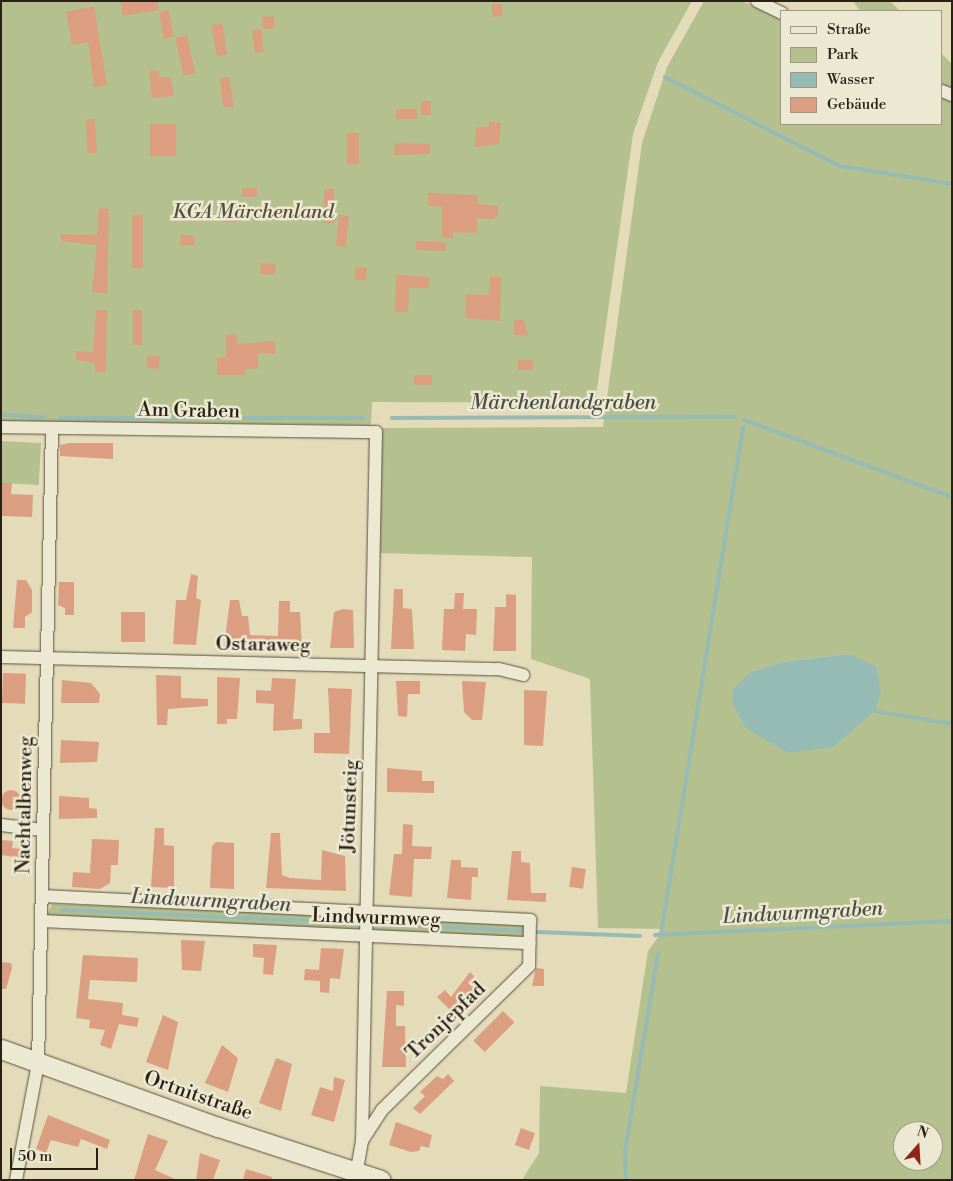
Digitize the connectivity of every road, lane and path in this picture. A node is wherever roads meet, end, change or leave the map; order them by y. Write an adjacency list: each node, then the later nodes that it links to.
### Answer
1 (757, 1): 2 (street)
2 (780, 12)
3 (1, 426): 4 (street, Am Graben)
4 (52, 428): 5 (street, Am Graben); 7 (street, Nachtalbenweg)
5 (376, 432): 8 (street, Jötunsteig)
6 (1, 658): 7 (street, Ostaraweg)
7 (46, 658): 8 (street, Ostaraweg); 11 (street, Nachtalbenweg)
8 (372, 666): 9 (street, Ostaraweg); 13 (street, Jötunsteig)
9 (523, 675)
10 (1, 825): 11 (street)
11 (43, 830): 12 (street, Nachtalbenweg)
12 (43, 896): 13 (street, Lindwurmweg); 15 (street, Nachtalbenweg)
13 (366, 911): 14 (street, Lindwurmweg); 16 (street, Jötunsteig)
14 (530, 920): 17 (street, Tronjepfad)
15 (42, 921): 16 (street, Lindwurmweg); 19 (street, Nachtalbenweg)
16 (365, 937): 17 (street, Lindwurmweg); 20 (street, Jötunsteig)
17 (530, 943): 20 (street, Tronjepfad)
18 (1, 1050): 19 (street, Ortnitstraße)
19 (38, 1064): 21 (street, Ortnitstraße); 22 (street, Nachtalbenweg)
20 (362, 1141): 21 (street, Jötunsteig)
21 (356, 1176): 23 (street, Ortnitstraße)
22 (16, 1180)
23 (381, 1180)

